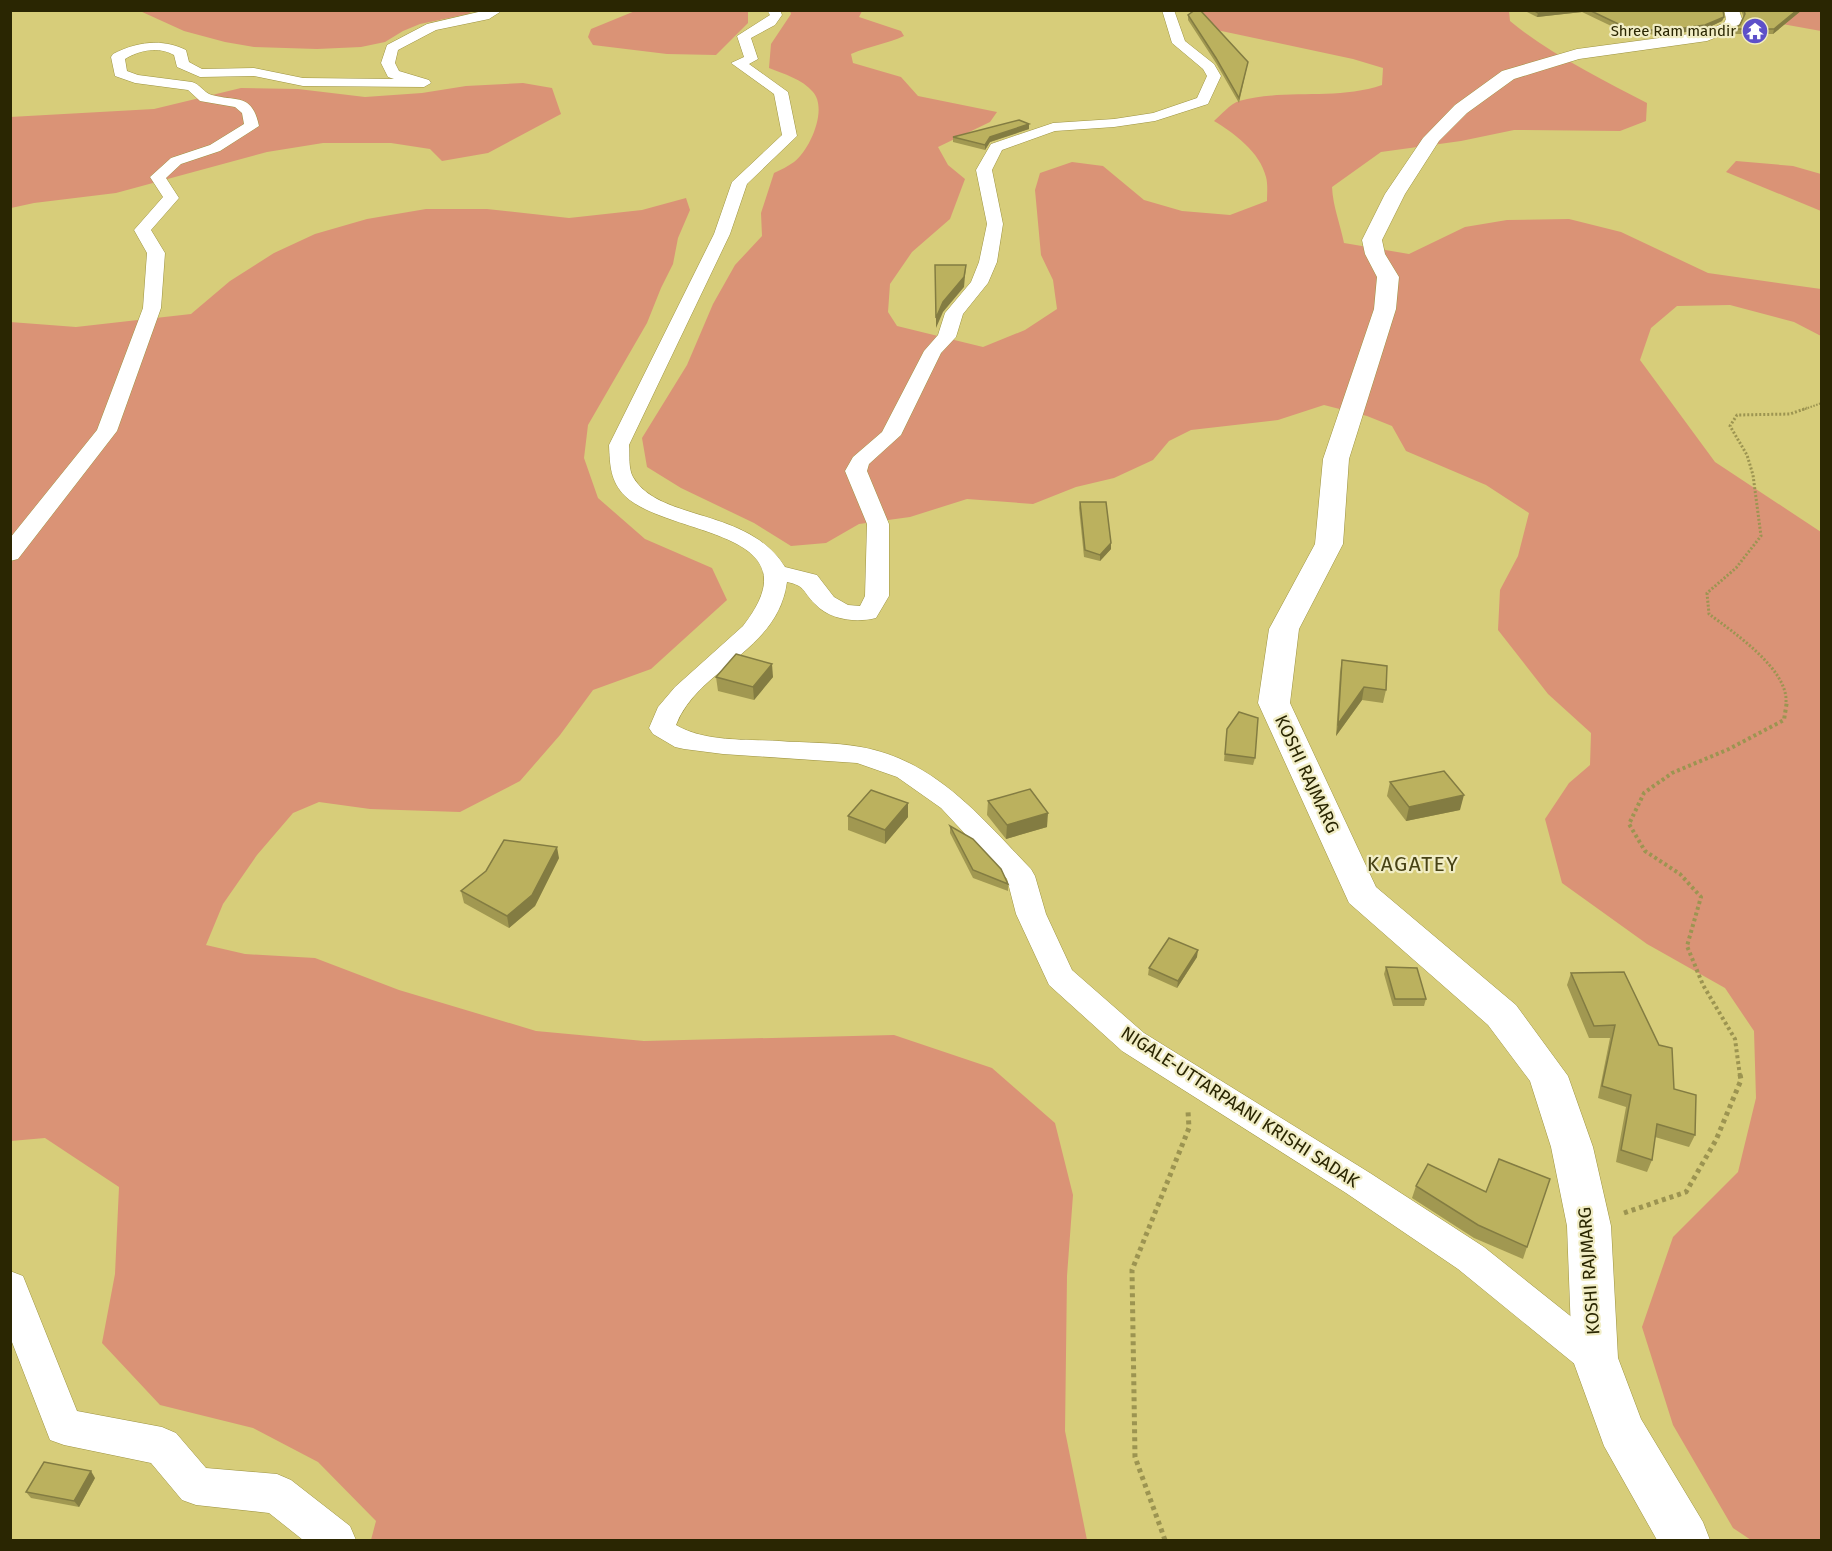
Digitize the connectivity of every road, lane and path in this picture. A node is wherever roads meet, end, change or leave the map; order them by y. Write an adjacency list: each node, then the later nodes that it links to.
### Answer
1 (493, 10): 6 (street)
2 (773, 10): 7 (street)
3 (1168, 10): 7 (street)
4 (1731, 10): 9 (main road, KOSHI RAJMARG)
5 (1821, 403): 9 (path)
6 (10, 554)
7 (776, 572): 11 (street, NIGALE-UTTARPAANI KRISHI SADAK)
8 (1188, 1108): 13 (path)
9 (1590, 1226): 11 (main road, KOSHI RAJMARG)
10 (10, 1287): 12 (street)
11 (1595, 1359): 14 (main road, KOSHI RAJMARG)
12 (335, 1540)
13 (1165, 1540)
14 (1685, 1540)

